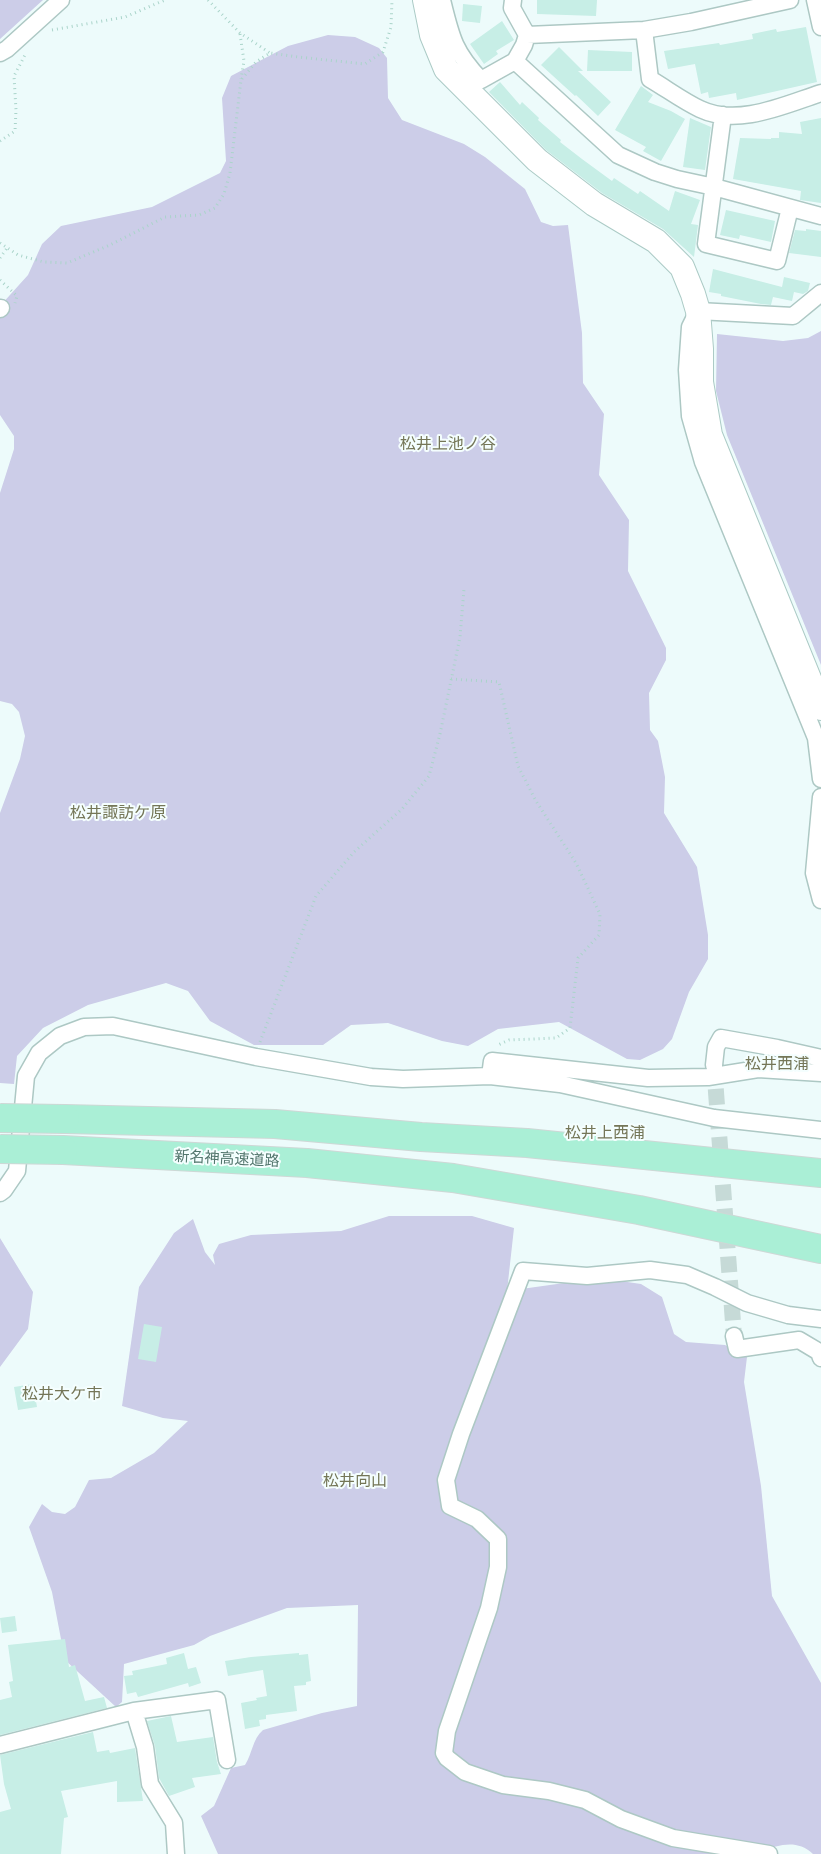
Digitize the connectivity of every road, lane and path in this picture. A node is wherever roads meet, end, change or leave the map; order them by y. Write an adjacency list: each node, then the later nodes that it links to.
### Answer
1 (62, 0): 16 (street)
2 (164, 0): 12 (path)
3 (208, 0): 13 (path)
4 (392, 0): 17 (path)
5 (425, 0): 30 (street)
6 (442, 0): 18 (street)
7 (513, 0): 14 (street)
8 (790, 0): 11 (street)
9 (815, 0): 10 (street)
10 (821, 27)
11 (644, 30): 14 (street); 21 (street)
12 (44, 31)
13 (240, 33): 17 (path); 19 (path)
14 (527, 35): 18 (street)
15 (29, 48): 22 (path)
16 (0, 53)
17 (270, 53): 19 (path)
18 (515, 61): 23 (street)
19 (241, 80): 27 (path)
20 (821, 93): 21 (street)
21 (724, 115): 23 (street)
22 (0, 141)
23 (714, 187): 24 (street); 24 (street)
24 (790, 208): 25 (street)
25 (821, 216)
26 (0, 243): 27 (path)
27 (7, 248): 28 (path)
28 (0, 258)
29 (821, 293): 30 (street)
30 (698, 311): 33 (street); 34 (street)
31 (464, 589): 32 (path)
32 (451, 679): 37 (path); 40 (path)
33 (821, 708)
34 (821, 779)
35 (821, 796): 36 (street)
36 (821, 900)
37 (256, 1057): 40 (street); 46 (street)
38 (821, 1058): 39 (street)
39 (714, 1065)
40 (491, 1069): 41 (street); 43 (street)
41 (821, 1073)
42 (0, 1118): 45 (highway, bridge)
43 (821, 1130)
44 (0, 1149): 47 (highway, 新名神高速道路, bridge)
45 (821, 1173)
46 (0, 1193)
47 (821, 1249)
48 (821, 1319): 55 (street)
49 (734, 1336): 50 (street)
50 (818, 1350)
51 (134, 1711): 52 (street); 53 (street); 54 (street)
52 (0, 1745)
53 (227, 1760)
54 (176, 1854)
55 (768, 1854)

